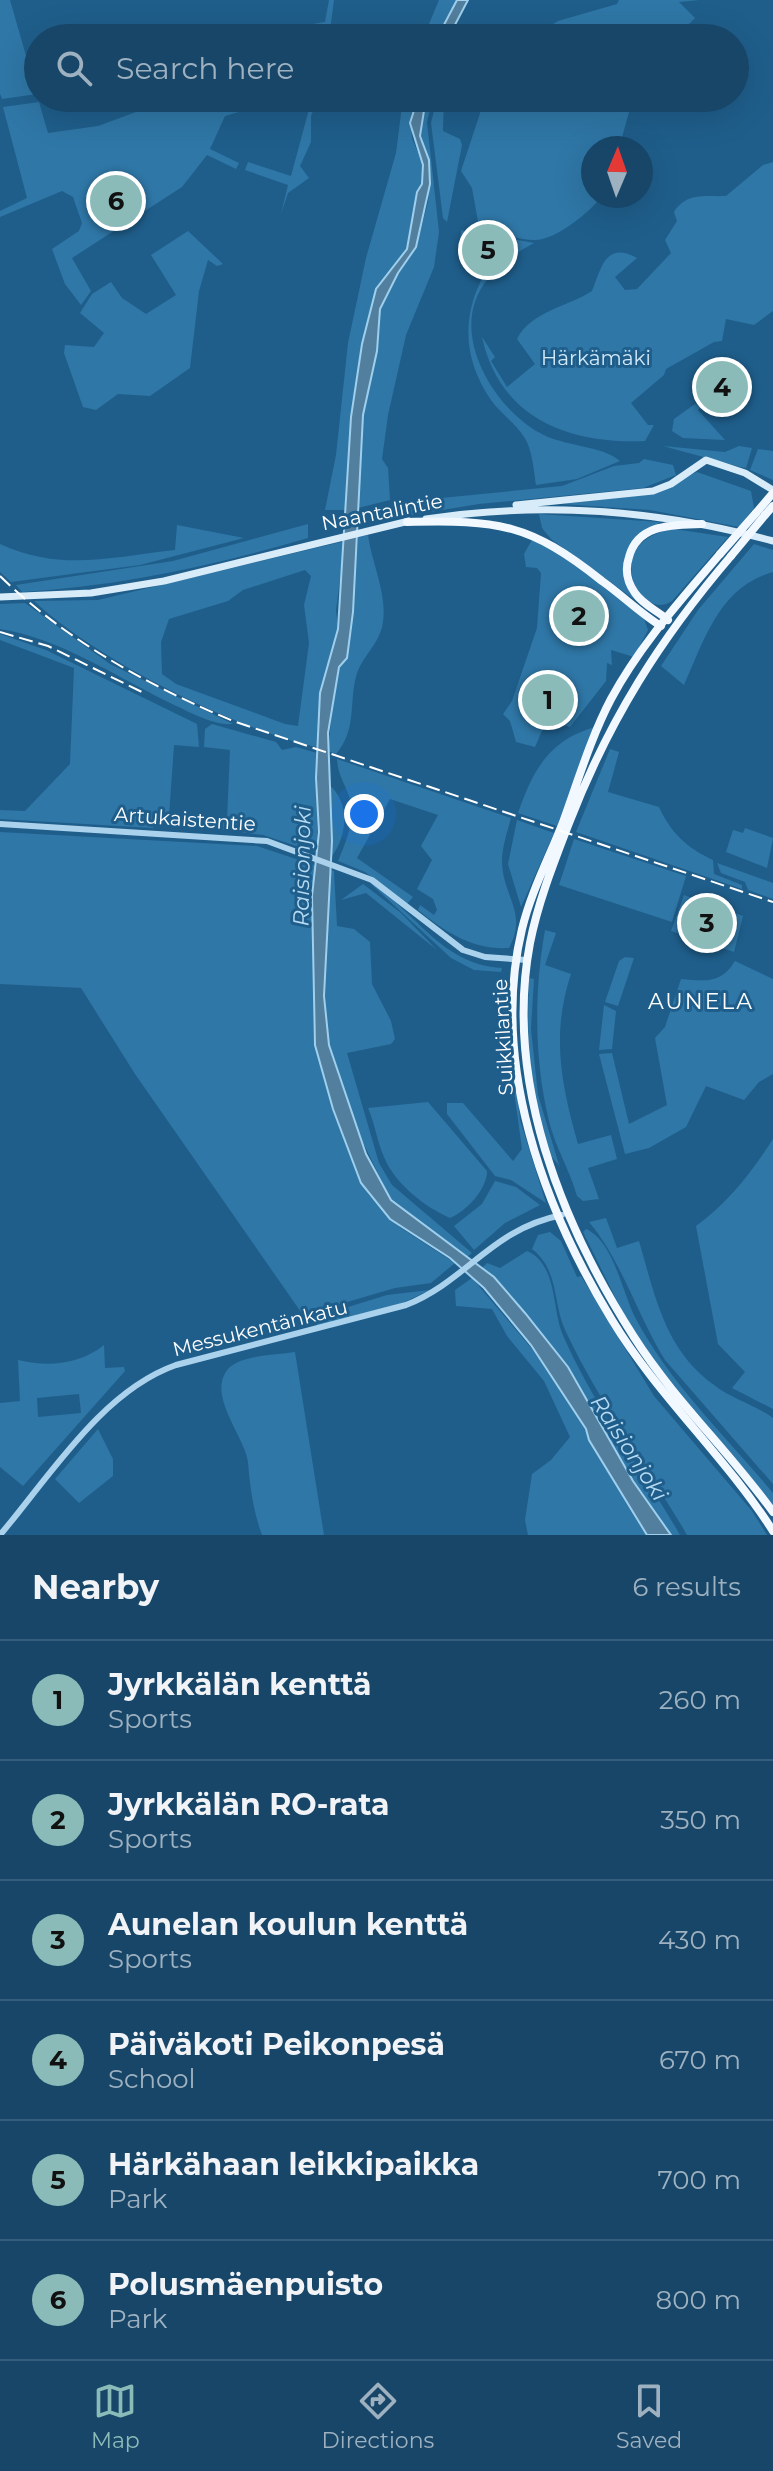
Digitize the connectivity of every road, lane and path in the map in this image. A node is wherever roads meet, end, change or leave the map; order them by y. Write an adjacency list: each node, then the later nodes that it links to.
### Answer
1 (773, 491): 3 (main road); 4 (main road, Suikkilantie)
2 (773, 506): 4 (main road, Suikkilantie)
3 (474, 512): 5 (main road, Naantalintie); 6 (main road, Naantalintie)
4 (760, 514): 9 (main road, Suikkilantie, bridge); 11 (main road, Suikkilantie, bridge)
5 (407, 522): 8 (main road, Naantalintie); 10 (main road)
6 (702, 524): 7 (main road, Naantalintie); 9 (main road)
7 (773, 541)
8 (0, 597)
9 (666, 618): 10 (main road, Suikkilantie); 11 (main road)
10 (660, 626): 11 (main road); 13 (main road, Suikkilantie)
11 (674, 627): 14 (main road, Suikkilantie)
12 (0, 824): 13 (street, Artukaistentie)
13 (516, 959): 14 (street, Artukaistentie); 16 (main road, Suikkilantie)
14 (527, 960): 15 (main road, Suikkilantie)
15 (570, 1213): 16 (street, Messukentänkatu); 17 (main road, Suikkilantie)
16 (558, 1215): 18 (main road, Suikkilantie); 19 (street, Messukentänkatu)
17 (773, 1512)
18 (773, 1531)
19 (0, 1535)

